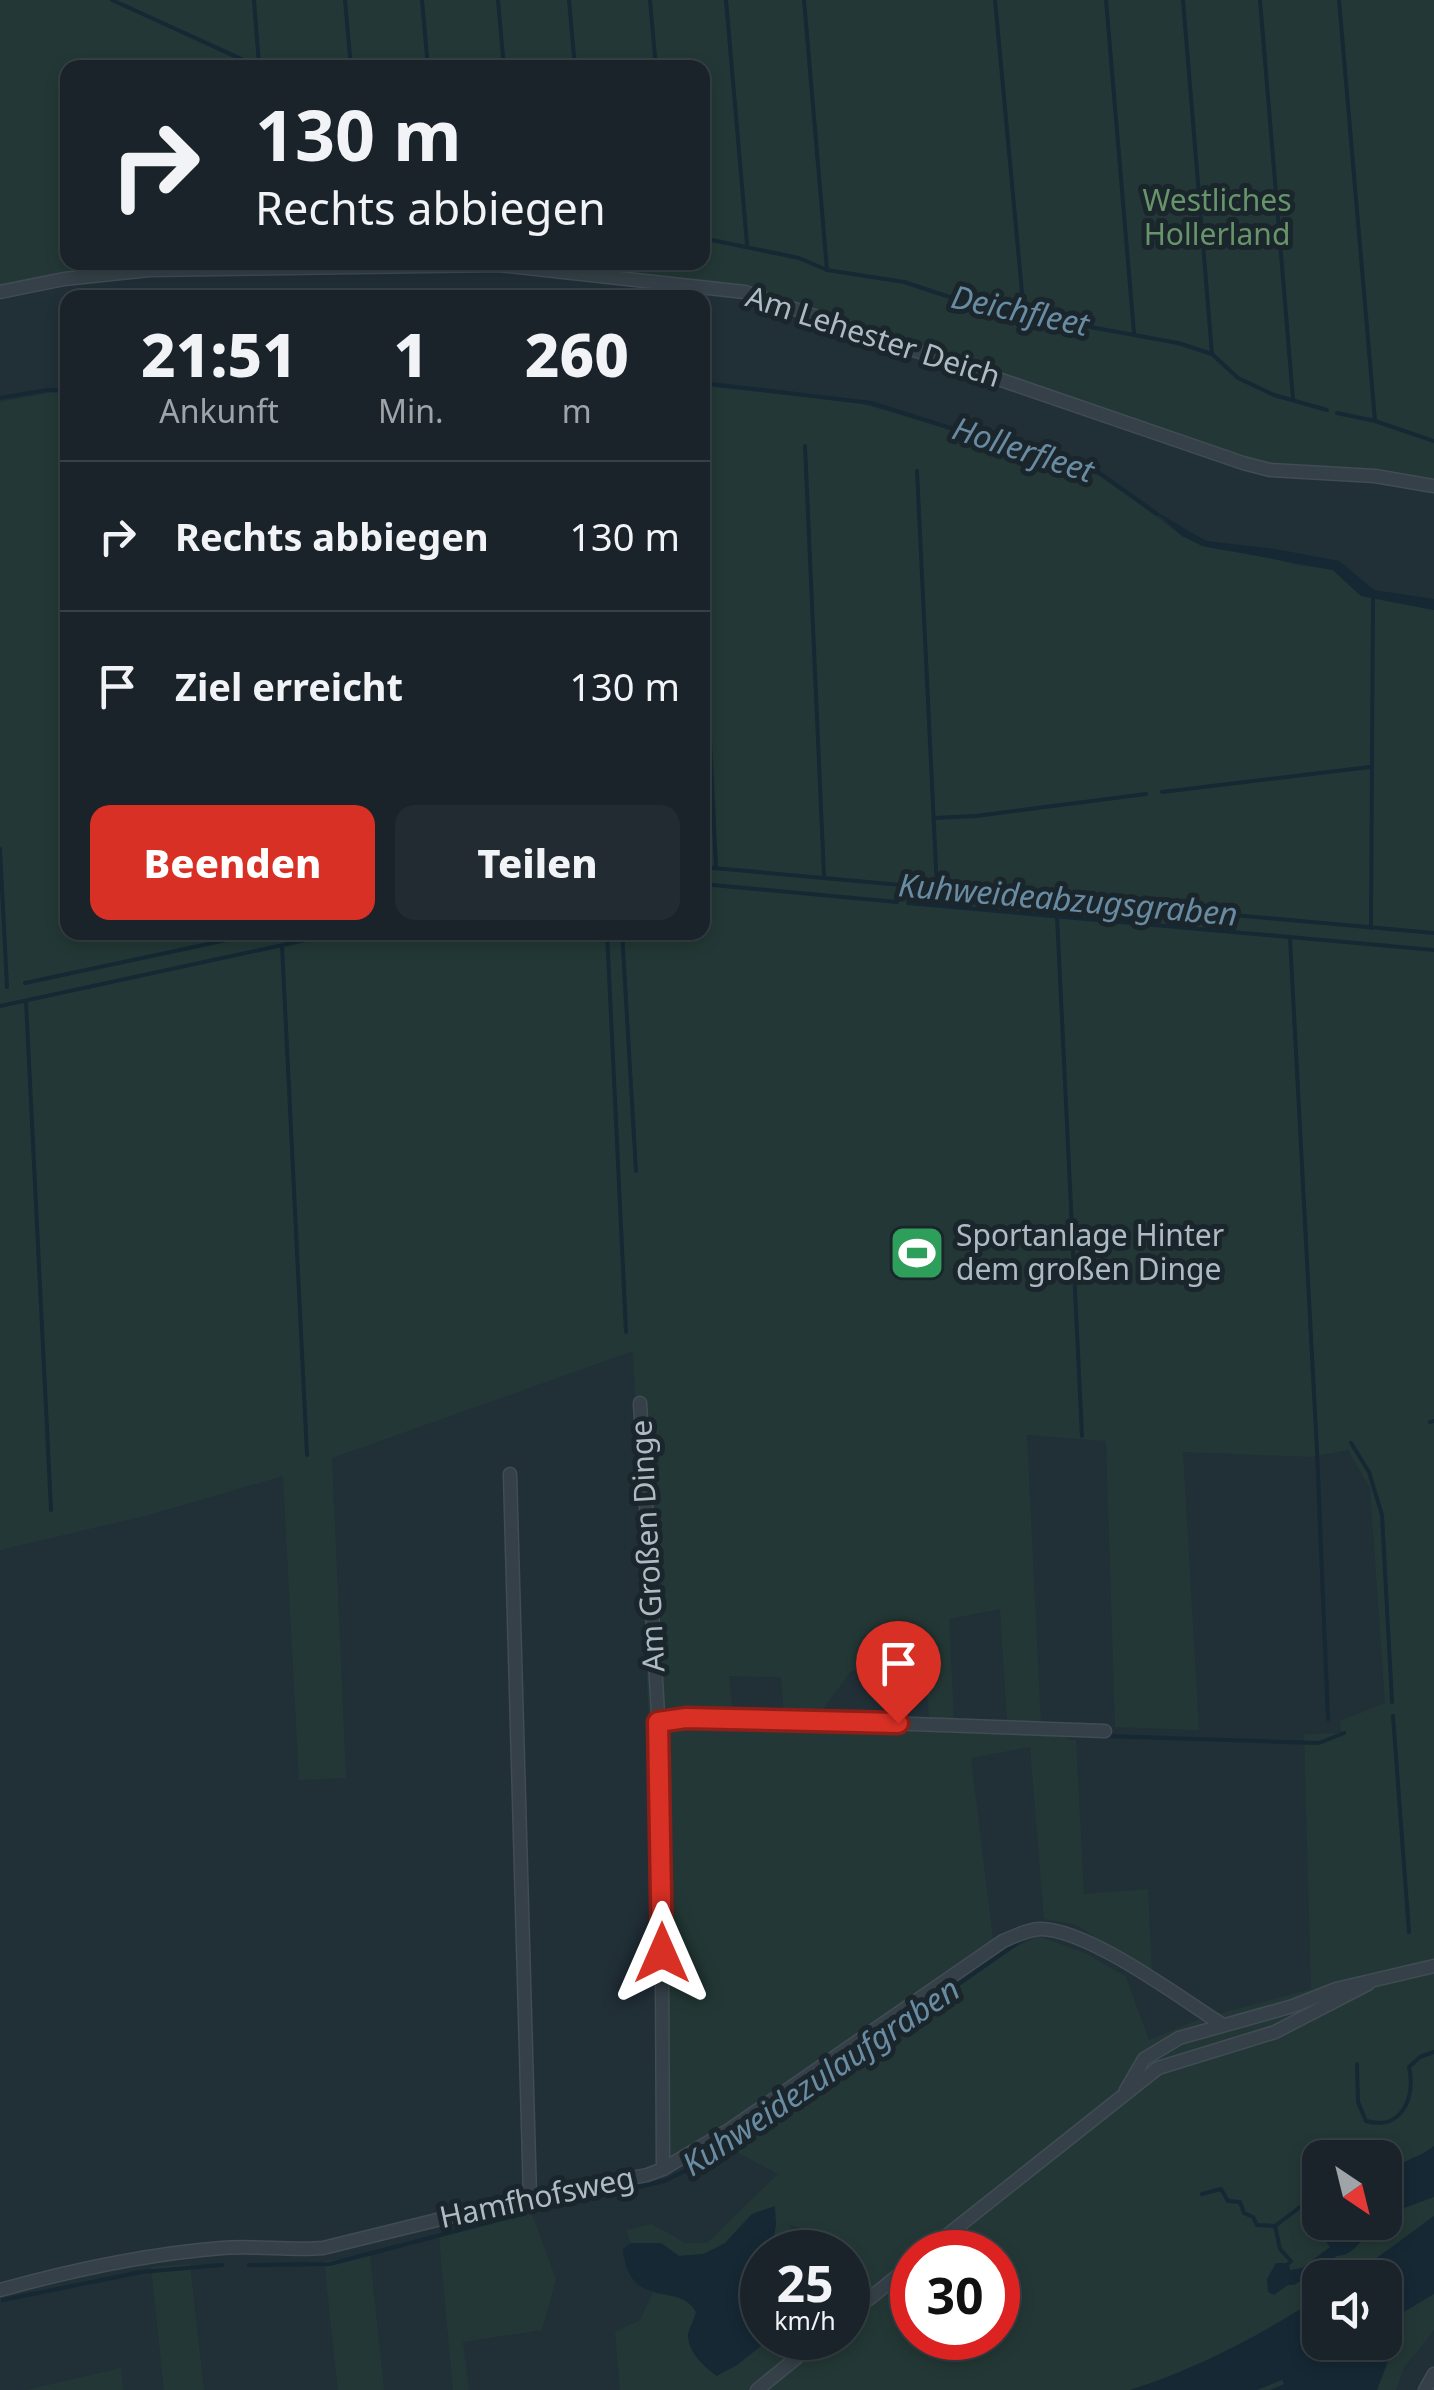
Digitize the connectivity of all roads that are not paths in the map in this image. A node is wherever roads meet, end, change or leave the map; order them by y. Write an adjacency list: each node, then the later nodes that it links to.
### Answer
1 (149, 270): 3 (street, Am Lehester Deich)
2 (544, 270): 4 (street, Am Lehester Deich)
3 (0, 292)
4 (1434, 486)
5 (640, 1403): 7 (street, Am Großen Dinge)
6 (510, 1474): 14 (street)
7 (658, 1722): 8 (street); 13 (street, Am Großen Dinge)
8 (1106, 1731)
9 (1434, 1966): 10 (street)
10 (1368, 1984): 11 (street); 12 (street)
11 (1223, 2024): 12 (street); 13 (street, Hamfhofsweg)
12 (1124, 2093): 15 (street)
13 (663, 2169): 14 (street, Hamfhofsweg)
14 (530, 2197): 17 (street, Hamfhofsweg)
15 (953, 2230)
16 (890, 2282): 18 (street)
17 (0, 2290)
18 (870, 2298)
19 (794, 2360): 21 (street)
20 (1434, 2374): 22 (street)
21 (756, 2390)
22 (1425, 2390)

